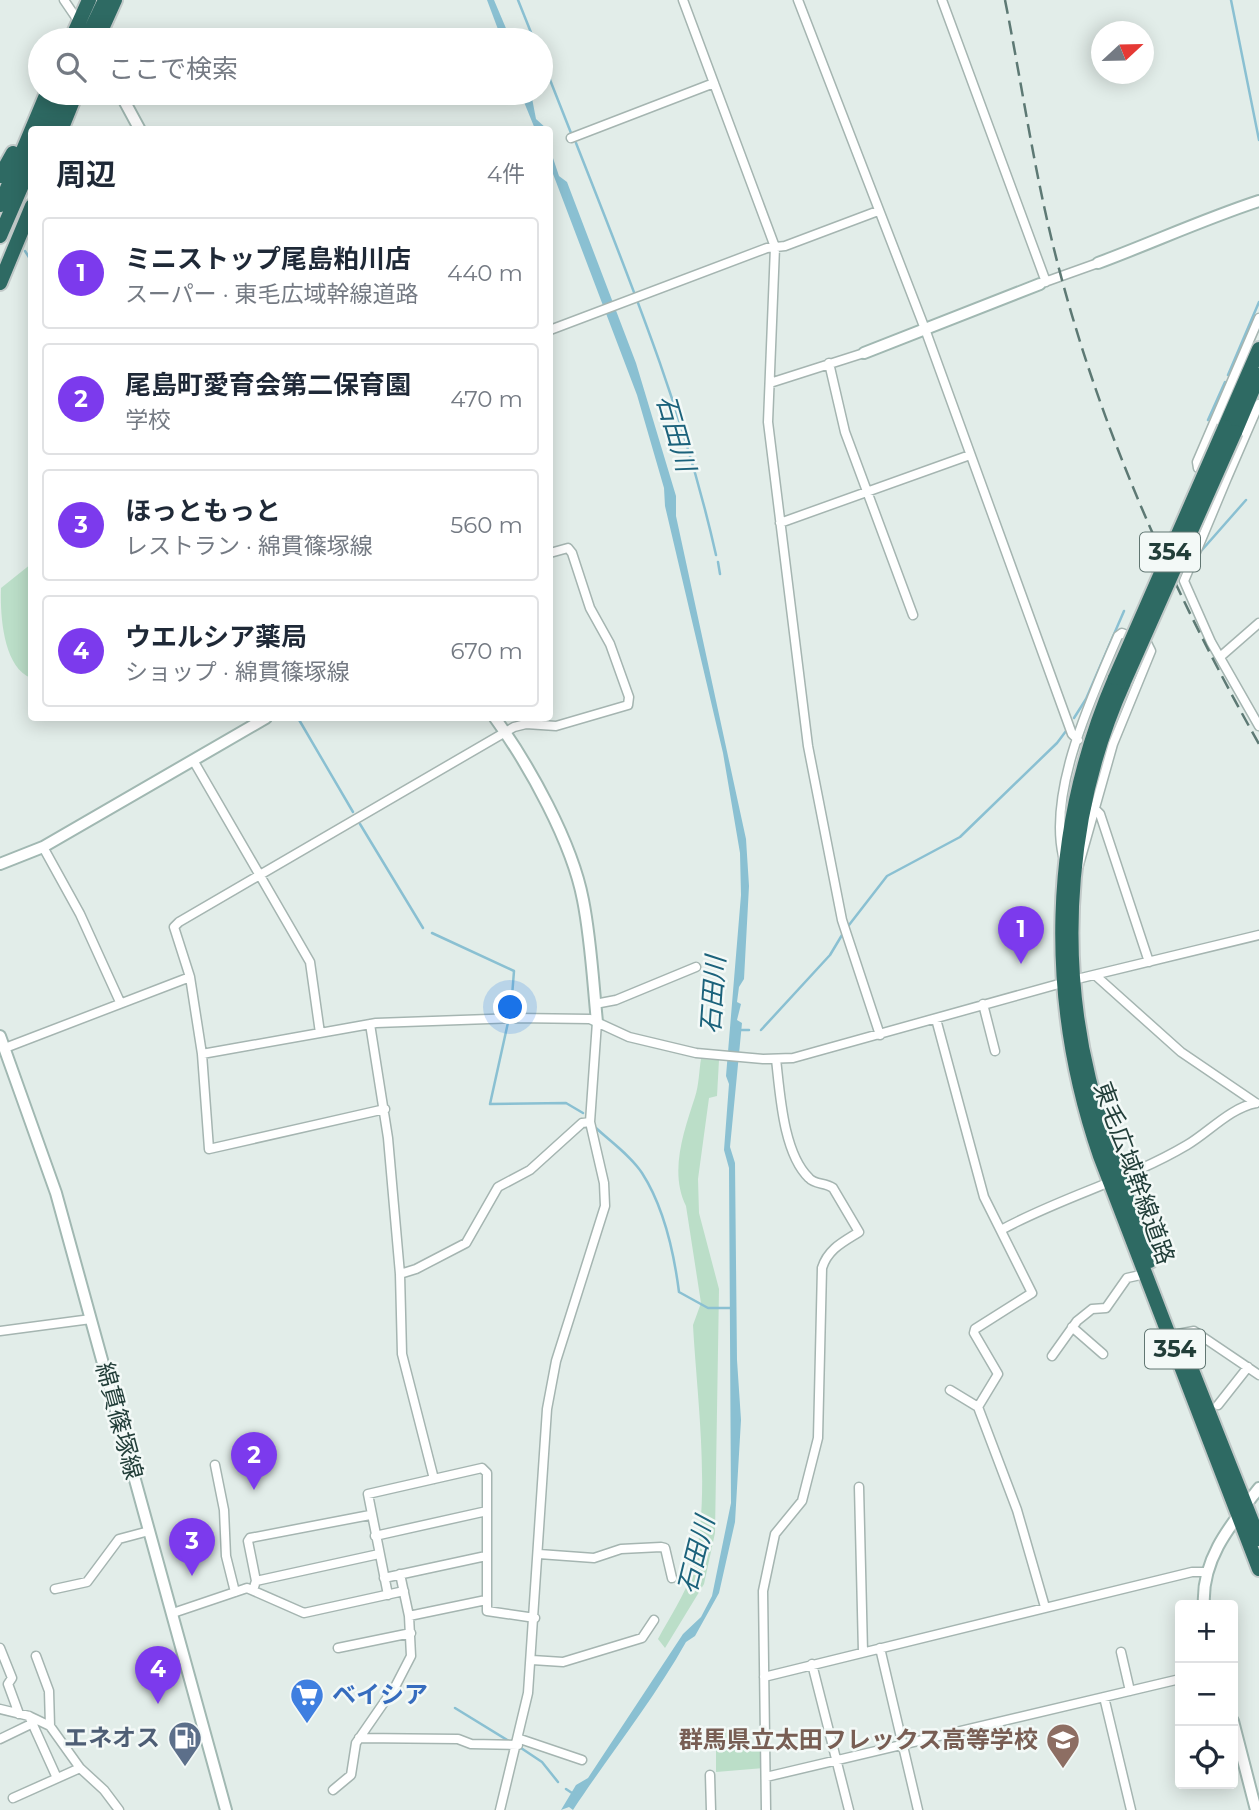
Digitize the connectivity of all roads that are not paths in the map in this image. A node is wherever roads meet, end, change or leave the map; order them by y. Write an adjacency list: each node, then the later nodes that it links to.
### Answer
1 (64, 0): 8 (street)
2 (89, 0): 8 (highway)
3 (105, 0): 11 (highway)
4 (115, 0): 12 (highway)
5 (683, 0): 13 (street)
6 (798, 0): 29 (street)
7 (942, 0): 35 (street)
8 (79, 22): 9 (highway); 10 (street)
9 (76, 28)
10 (83, 28)
11 (94, 28)
12 (97, 28)
13 (714, 83): 24 (street); 32 (street)
14 (41, 105): 18 (highway)
15 (57, 105): 20 (highway)
16 (71, 105): 21 (highway)
17 (126, 105): 22 (street)
18 (40, 108): 19 (highway); 26 (highway)
19 (33, 126)
20 (48, 126)
21 (63, 126)
22 (138, 126)
23 (28, 137): 28 (highway)
24 (572, 138)
25 (28, 171): 31 (highway)
26 (0, 176)
27 (1259, 201): 33 (street)
28 (0, 205)
29 (878, 211): 32 (street); 38 (street)
30 (28, 216): 34 (highway)
31 (0, 236)
32 (775, 247): 37 (street); 43 (street)
33 (1098, 263): 35 (street)
34 (0, 283)
35 (1043, 283): 38 (street)
36 (1259, 318): 47 (street)
37 (553, 329)
38 (925, 329): 40 (street); 46 (street)
39 (1259, 349): 45 (highway, 東毛広域幹線道路 / 354)
40 (864, 353): 41 (street)
41 (829, 363): 43 (street); 48 (street)
42 (1259, 376): 45 (highway, 東毛広域幹線道路 / 354)
43 (770, 383): 49 (street)
44 (1259, 404): 47 (street)
45 (1230, 429): 63 (highway, 東毛広域幹線道路 / 354, bridge)
46 (970, 455): 48 (street); 58 (street)
47 (1228, 476): 53 (street)
48 (868, 493): 49 (street); 51 (street)
49 (780, 523): 78 (street)
50 (553, 552): 57 (street)
51 (913, 615)
52 (1259, 623): 53 (street)
53 (1220, 657): 56 (street)
54 (261, 721): 59 (street)
55 (497, 721): 57 (street)
56 (1259, 726)
57 (505, 732): 64 (street); 72 (street)
58 (1078, 740): 60 (street); 63 (street)
59 (193, 760): 61 (street); 64 (street)
60 (1096, 810): 63 (street); 66 (street)
61 (43, 847): 62 (street); 71 (street)
62 (0, 864)
63 (1070, 870): 70 (highway, 東毛広域幹線道路 / 354)
64 (260, 874): 69 (street); 77 (street)
65 (1259, 935): 66 (street)
66 (1149, 961): 68 (street)
67 (696, 967): 72 (street)
68 (1095, 975): 70 (street); 84 (street)
69 (190, 977): 71 (street); 82 (street)
70 (1067, 982): 73 (street); 87 (highway, 東毛広域幹線道路 / 354)
71 (120, 1002): 80 (street)
72 (595, 1004): 75 (street)
73 (983, 1004): 74 (street); 81 (street)
74 (936, 1018): 78 (street); 88 (street)
75 (597, 1022): 76 (street); 83 (street); 86 (street)
76 (370, 1024): 77 (street); 85 (street)
77 (320, 1032): 82 (street)
78 (880, 1035): 83 (street)
79 (0, 1036): 80 (street, 綿貫篠塚線)
80 (5, 1048): 91 (street, 綿貫篠塚線)
81 (995, 1051)
82 (202, 1054): 85 (street)
83 (776, 1059): 142 (street)
84 (1257, 1104): 87 (street)
85 (385, 1109): 89 (street)
86 (590, 1122): 89 (street); 114 (street)
87 (1114, 1179): 88 (street); 90 (highway, 東毛広域幹線道路 / 354); 94 (highway, 東毛広域幹線道路 / 354)
88 (1000, 1230): 101 (street)
89 (400, 1274): 103 (street)
90 (1146, 1274): 92 (street); 109 (highway, 東毛広域幹線道路 / 354)
91 (91, 1319): 93 (street); 110 (street, 綿貫篠塚線)
92 (1072, 1326): 95 (street); 96 (street)
93 (0, 1331)
94 (1178, 1334): 97 (street); 106 (highway, 東毛広域幹線道路 / 354)
95 (1102, 1354)
96 (1052, 1356)
97 (1248, 1367): 98 (street); 100 (street)
98 (1259, 1375)
99 (950, 1390): 101 (street)
100 (1218, 1405)
101 (978, 1406): 128 (street)
102 (215, 1465): 124 (street)
103 (434, 1479): 107 (street); 108 (street)
104 (859, 1487): 137 (street)
105 (1259, 1488): 106 (street)
106 (1247, 1504): 109 (street); 112 (highway, 東毛広域幹線道路 / 354)
107 (486, 1511): 111 (street); 115 (street)
108 (370, 1515): 111 (street); 121 (street)
109 (1239, 1518): 116 (highway, 東毛広域幹線道路 / 354); 117 (street)
110 (149, 1531): 122 (street); 129 (street, 綿貫篠塚線)
111 (375, 1536): 113 (street)
112 (1259, 1539)
113 (379, 1554): 119 (street); 121 (street)
114 (539, 1554): 120 (street); 131 (street)
115 (486, 1556): 118 (street); 126 (street)
116 (1259, 1569)
117 (1205, 1572): 127 (street); 128 (street)
118 (400, 1574): 119 (street); 123 (street)
119 (384, 1578): 125 (street)
120 (672, 1578)
121 (254, 1586): 124 (street); 125 (street)
122 (55, 1589)
123 (404, 1591): 125 (street); 130 (street)
124 (235, 1592): 129 (street)
125 (388, 1595)
126 (486, 1600): 130 (street); 131 (street)
127 (1204, 1600)
128 (1045, 1607): 136 (street)
129 (173, 1613): 166 (street, 綿貫篠塚線)
130 (409, 1616): 133 (street)
131 (535, 1618): 140 (street)
132 (654, 1620): 140 (street)
133 (411, 1633): 135 (street); 151 (street)
134 (0, 1648): 147 (street)
135 (338, 1648)
136 (880, 1648): 137 (street); 154 (street)
137 (863, 1651): 141 (street)
138 (1121, 1652): 144 (street)
139 (36, 1656): 149 (street)
140 (532, 1660): 153 (street)
141 (812, 1664): 142 (street); 156 (street)
142 (764, 1677): 160 (street)
143 (1175, 1680): 144 (street)
144 (1130, 1691): 145 (street)
145 (1104, 1698): 154 (street); 172 (street)
146 (0, 1709): 147 (street)
147 (19, 1714): 148 (street)
148 (30, 1720): 149 (street); 152 (street); 161 (street)
149 (50, 1726): 157 (street)
150 (1234, 1726): 158 (street)
151 (359, 1738): 153 (street); 162 (street)
152 (0, 1739)
153 (519, 1742): 155 (street); 167 (street)
154 (903, 1746): 156 (street); 171 (street)
155 (582, 1760)
156 (838, 1761): 160 (street); 170 (street)
157 (80, 1768): 161 (street); 165 (street)
158 (1247, 1773): 163 (street); 173 (street)
159 (710, 1775): 168 (street)
160 (766, 1777): 169 (street)
161 (57, 1778): 164 (street)
162 (333, 1790)
163 (1259, 1792)
164 (13, 1798)
165 (120, 1810)
166 (226, 1810)
167 (500, 1810)
168 (711, 1810)
169 (766, 1810)
170 (849, 1810)
171 (918, 1810)
172 (1131, 1810)
173 (1256, 1810)

